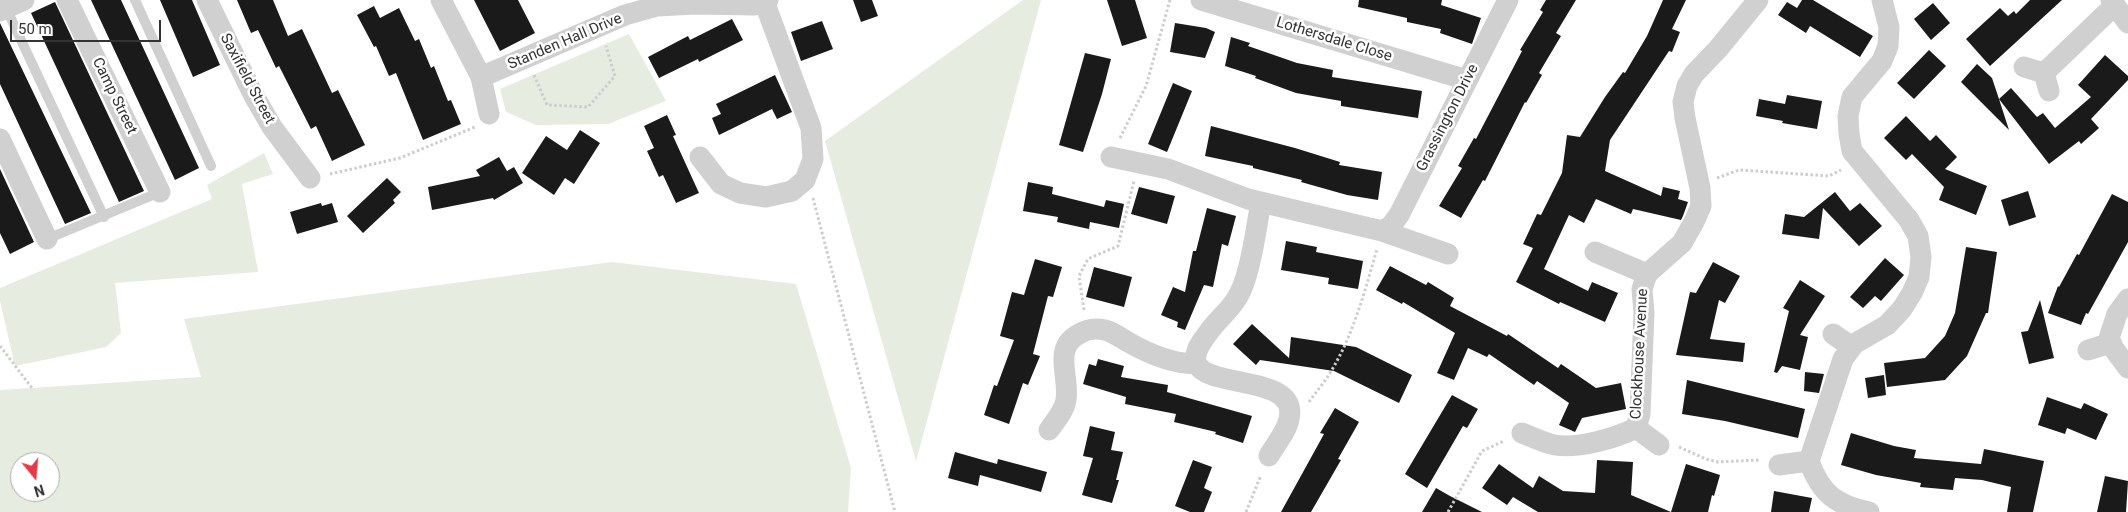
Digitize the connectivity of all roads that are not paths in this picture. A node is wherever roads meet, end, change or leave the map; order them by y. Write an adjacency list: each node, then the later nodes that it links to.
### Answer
1 (67, 0): 22 (street, Camp Street)
2 (135, 0): 20 (lane)
3 (208, 0): 21 (street, Saxifield Street)
4 (441, 0): 13 (street)
5 (1201, 0): 15 (street, Lothersdale Close)
6 (1508, 0): 15 (street, Grassington Drive)
7 (1758, 0): 29 (street, Clockhouse Avenue)
8 (1882, 0): 33 (street)
9 (766, 1): 13 (street, Standen Hall Drive); 18 (street)
10 (2113, 2): 12 (street); 14 (street)
11 (10, 7): 24 (lane)
12 (2128, 23)
13 (481, 77): 16 (street)
14 (2039, 77)
15 (1467, 80): 25 (street, Grassington Drive)
16 (489, 114)
17 (0, 139): 26 (street)
18 (700, 157)
19 (1111, 157): 23 (street)
20 (211, 166)
21 (310, 178)
22 (160, 192): 24 (lane)
23 (1261, 202): 25 (street); 35 (street)
24 (104, 217): 26 (lane)
25 (1382, 231): 28 (street)
26 (47, 239)
27 (1595, 252): 29 (street)
28 (1448, 254)
29 (1646, 274): 37 (street, Clockhouse Avenue)
30 (2128, 299): 32 (street)
31 (1833, 334): 33 (street)
32 (2111, 343): 34 (street); 36 (street)
33 (1852, 347): 42 (street)
34 (2088, 350)
35 (1197, 364): 38 (street); 41 (street)
36 (2128, 368)
37 (1636, 428): 39 (street, Clockhouse Avenue); 40 (street, Clockhouse Avenue)
38 (1049, 430)
39 (1522, 433)
40 (1659, 445)
41 (1270, 456)
42 (1809, 462): 43 (street); 44 (street)
43 (1779, 465)
44 (1869, 512)

